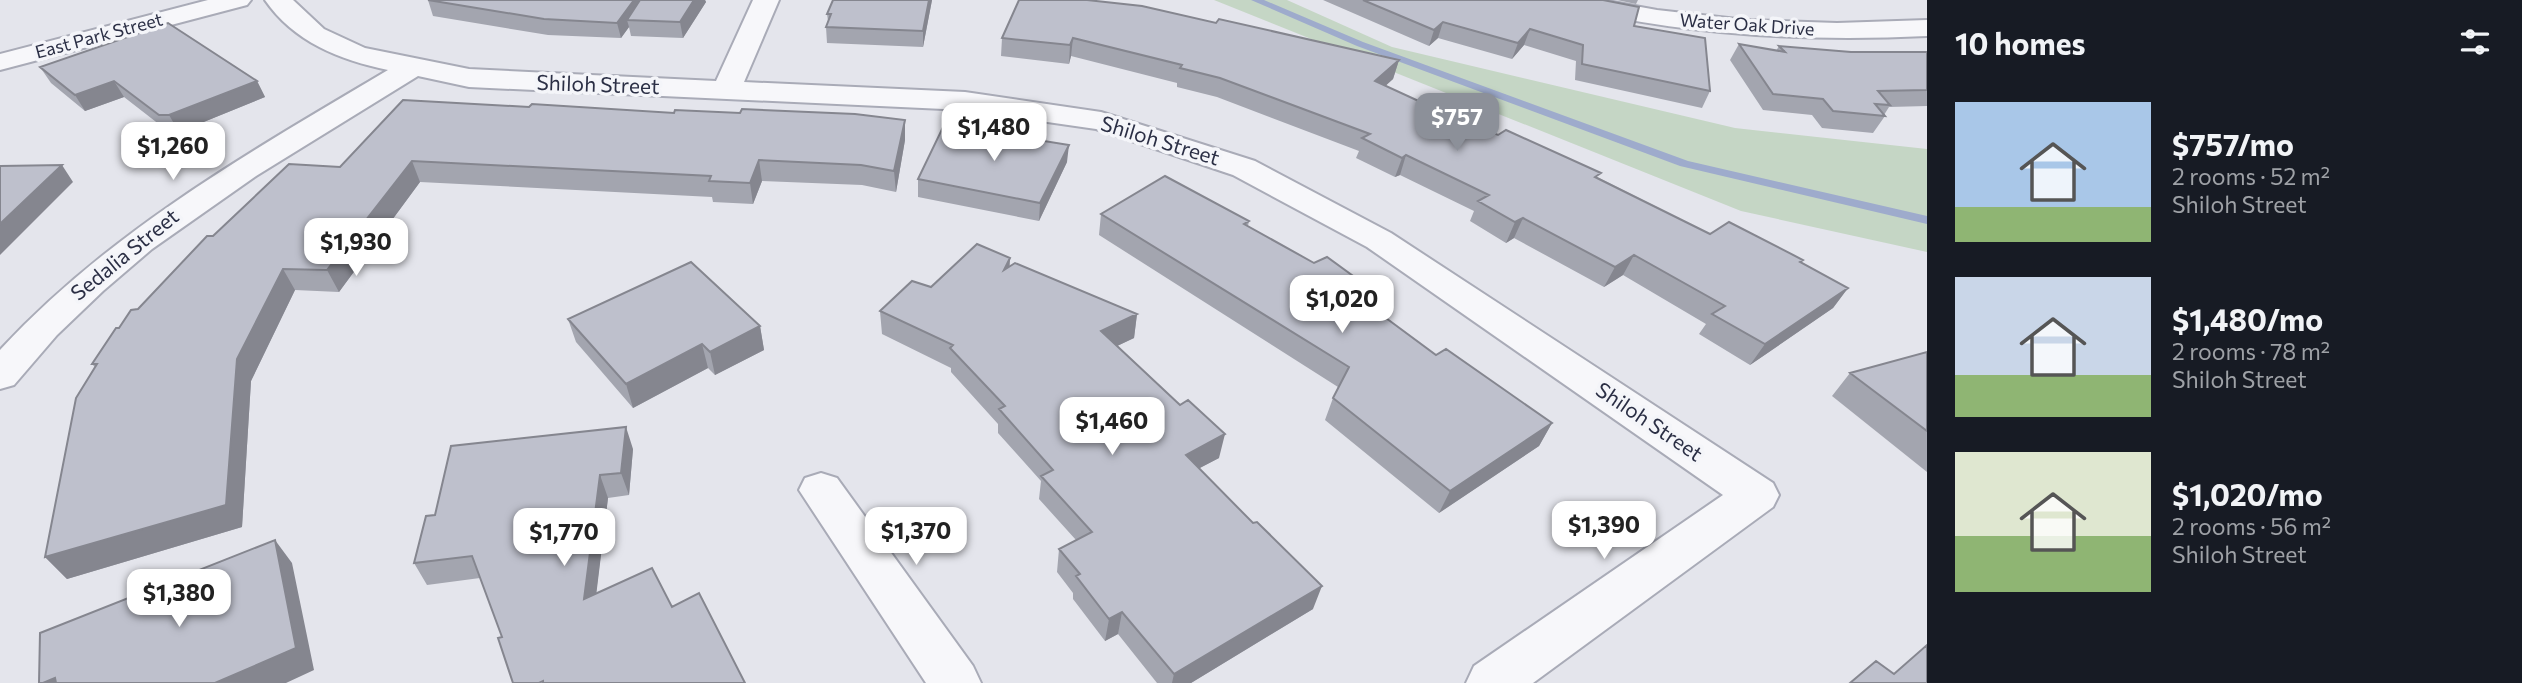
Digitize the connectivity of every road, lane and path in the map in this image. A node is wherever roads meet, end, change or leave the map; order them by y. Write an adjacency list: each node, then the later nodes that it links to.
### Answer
1 (153, 0): 7 (street, East Park Street)
2 (238, 0): 8 (street, East Park Street)
3 (278, 0): 9 (street, Shiloh Street)
4 (766, 0): 10 (street)
5 (1568, 0): 6 (street, Water Oak Drive)
6 (1927, 27)
7 (0, 39)
8 (0, 62)
9 (411, 68): 10 (street, Shiloh Street); 11 (street, Sedalia Street)
10 (726, 90): 15 (street, Shiloh Street)
11 (18, 332): 12 (street, Sedalia Street)
12 (0, 375)
13 (821, 489): 14 (street)
14 (955, 683)
15 (1492, 683)

